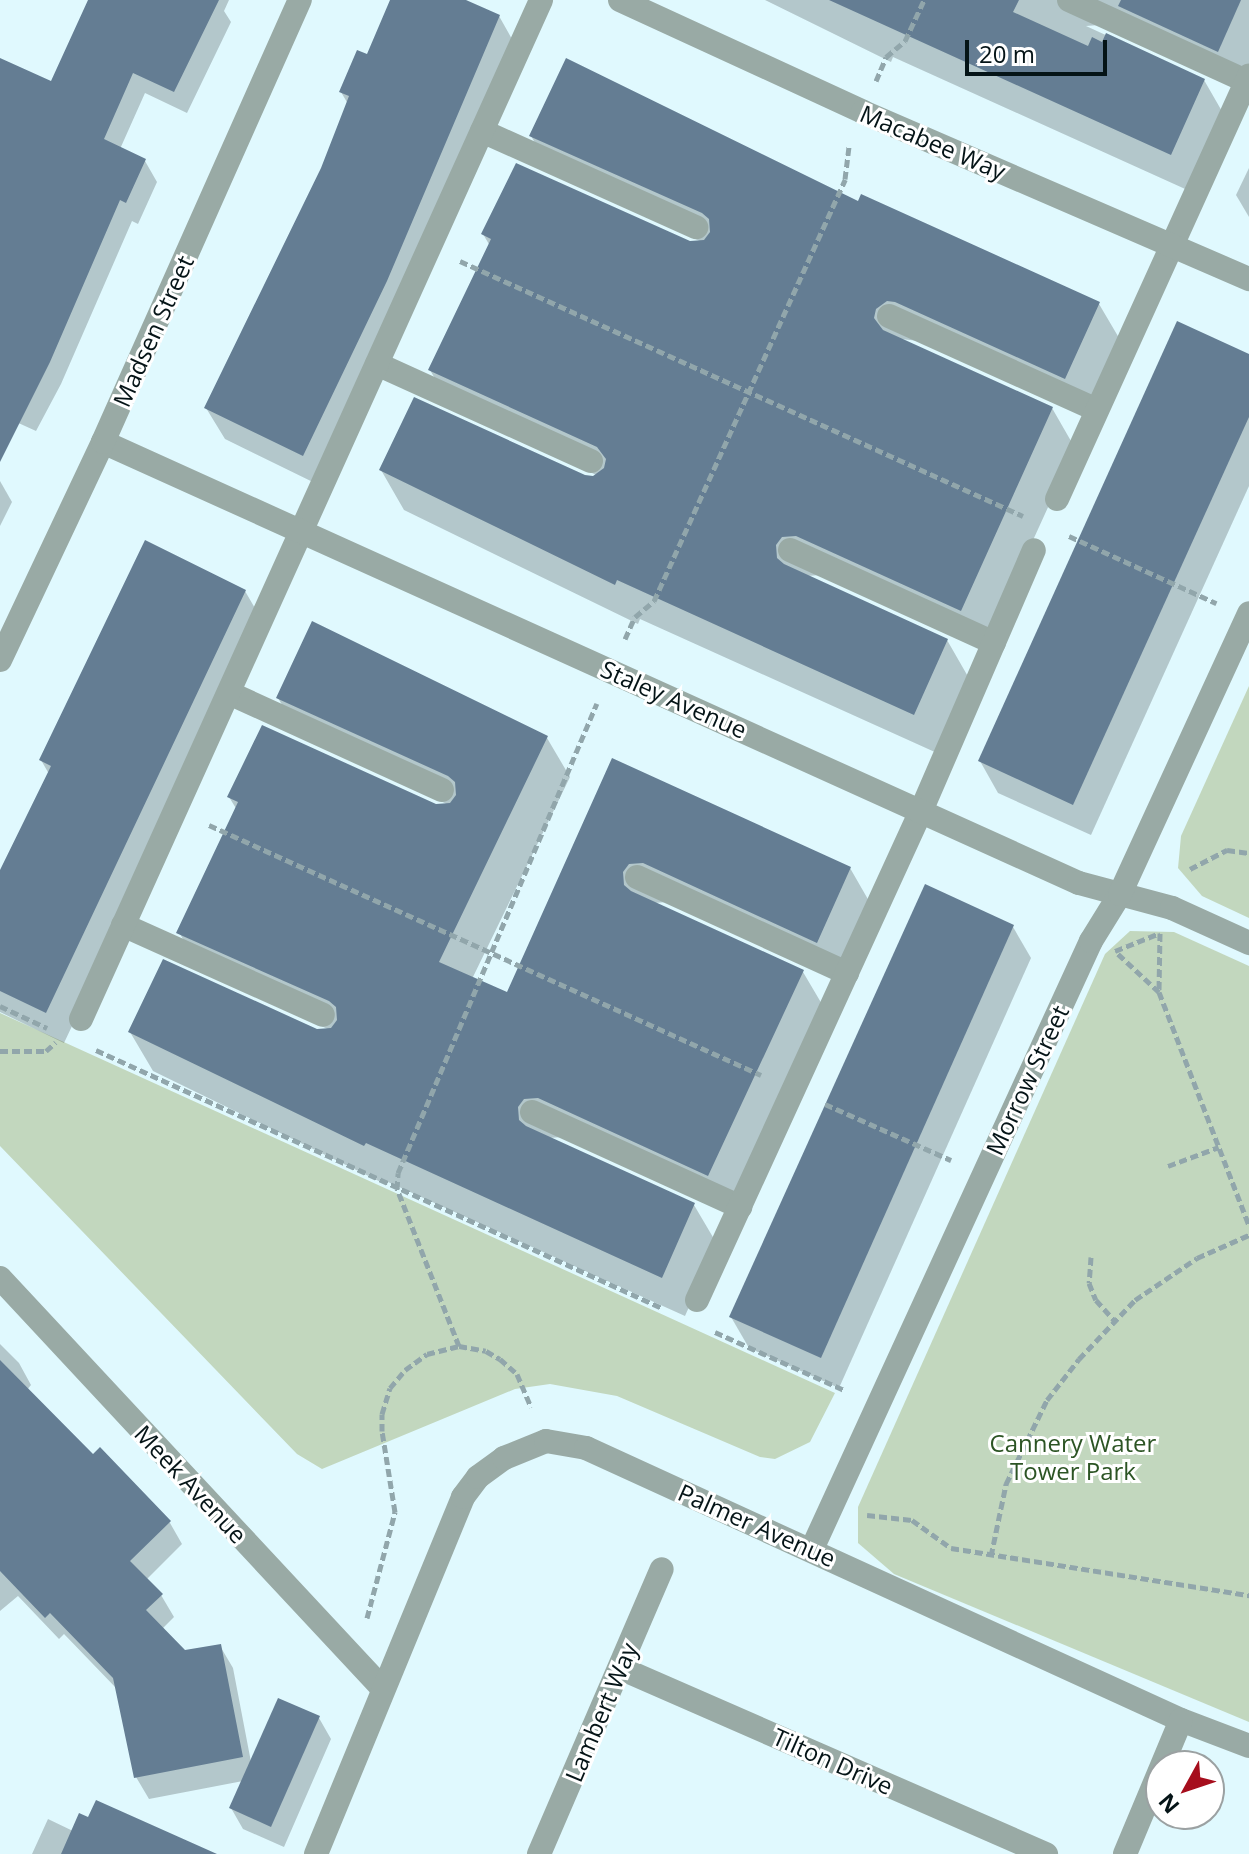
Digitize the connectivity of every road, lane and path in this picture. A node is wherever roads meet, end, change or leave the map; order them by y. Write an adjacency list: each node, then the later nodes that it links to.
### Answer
1 (300, 0): 14 (street, Madsen Street)
2 (541, 0): 6 (street)
3 (620, 0): 8 (street, Macabee Way)
4 (1069, 0): 5 (street)
5 (1248, 78): 8 (street)
6 (482, 131): 7 (street); 9 (street)
7 (696, 227)
8 (1172, 246): 10 (street, Macabee Way); 13 (street)
9 (429, 249): 12 (street); 17 (path)
10 (1249, 279)
11 (889, 316): 13 (street)
12 (377, 364): 15 (street); 18 (street)
13 (1097, 410): 16 (street)
14 (103, 442): 18 (street, Staley Avenue); 24 (street, Madsen Street)
15 (591, 461)
16 (1057, 499)
17 (1031, 519)
18 (302, 532): 25 (street); 28 (street, Staley Avenue)
19 (1060, 532): 22 (path)
20 (790, 550): 23 (street)
21 (1034, 550): 23 (street)
22 (1248, 615): 32 (street, Morrow Street)
23 (994, 643): 28 (street)
24 (0, 660)
25 (229, 693): 26 (street); 27 (street)
26 (442, 790)
27 (175, 810): 33 (street); 41 (path)
28 (921, 811): 32 (street, Staley Avenue); 35 (street)
29 (1249, 853): 30 (path)
30 (1190, 869)
31 (637, 877): 35 (street)
32 (1120, 894): 34 (street, Staley Avenue); 45 (street, Morrow Street)
33 (123, 925): 38 (street); 39 (street)
34 (1249, 943)
35 (847, 973): 41 (street)
36 (1159, 992): 36 (path); 43 (path)
37 (0, 1006): 39 (path)
38 (323, 1015)
39 (72, 1027): 40 (path); 52 (path)
40 (0, 1051)
41 (793, 1090): 45 (path); 46 (street)
42 (532, 1112): 46 (street)
43 (1219, 1147): 44 (path); 47 (path)
44 (1168, 1166)
45 (984, 1175): 55 (street, Morrow Street)
46 (740, 1207): 51 (street)
47 (1249, 1225)
48 (1249, 1235): 53 (path)
49 (1091, 1257): 53 (path)
50 (0, 1278): 62 (street, Meek Avenue)
51 (697, 1300)
52 (674, 1313)
53 (1115, 1321): 59 (path)
54 (703, 1326): 55 (path)
55 (878, 1405): 58 (street, Morrow Street)
56 (546, 1441): 58 (street, Palmer Avenue); 62 (path); 64 (street)
57 (863, 1515): 59 (path)
58 (812, 1549): 65 (street, Palmer Avenue)
59 (991, 1556): 61 (path)
60 (662, 1569): 63 (street, Lambert Way)
61 (1249, 1595)
62 (354, 1659): 64 (street, Meek Avenue)
63 (620, 1668): 68 (street, Lambert Way); 69 (street, Tilton Drive)
64 (382, 1688): 67 (street)
65 (1181, 1720): 66 (street, Palmer Avenue); 70 (street)
66 (1249, 1746)
67 (316, 1854)
68 (539, 1854)
69 (1046, 1854)
70 (1125, 1854)

